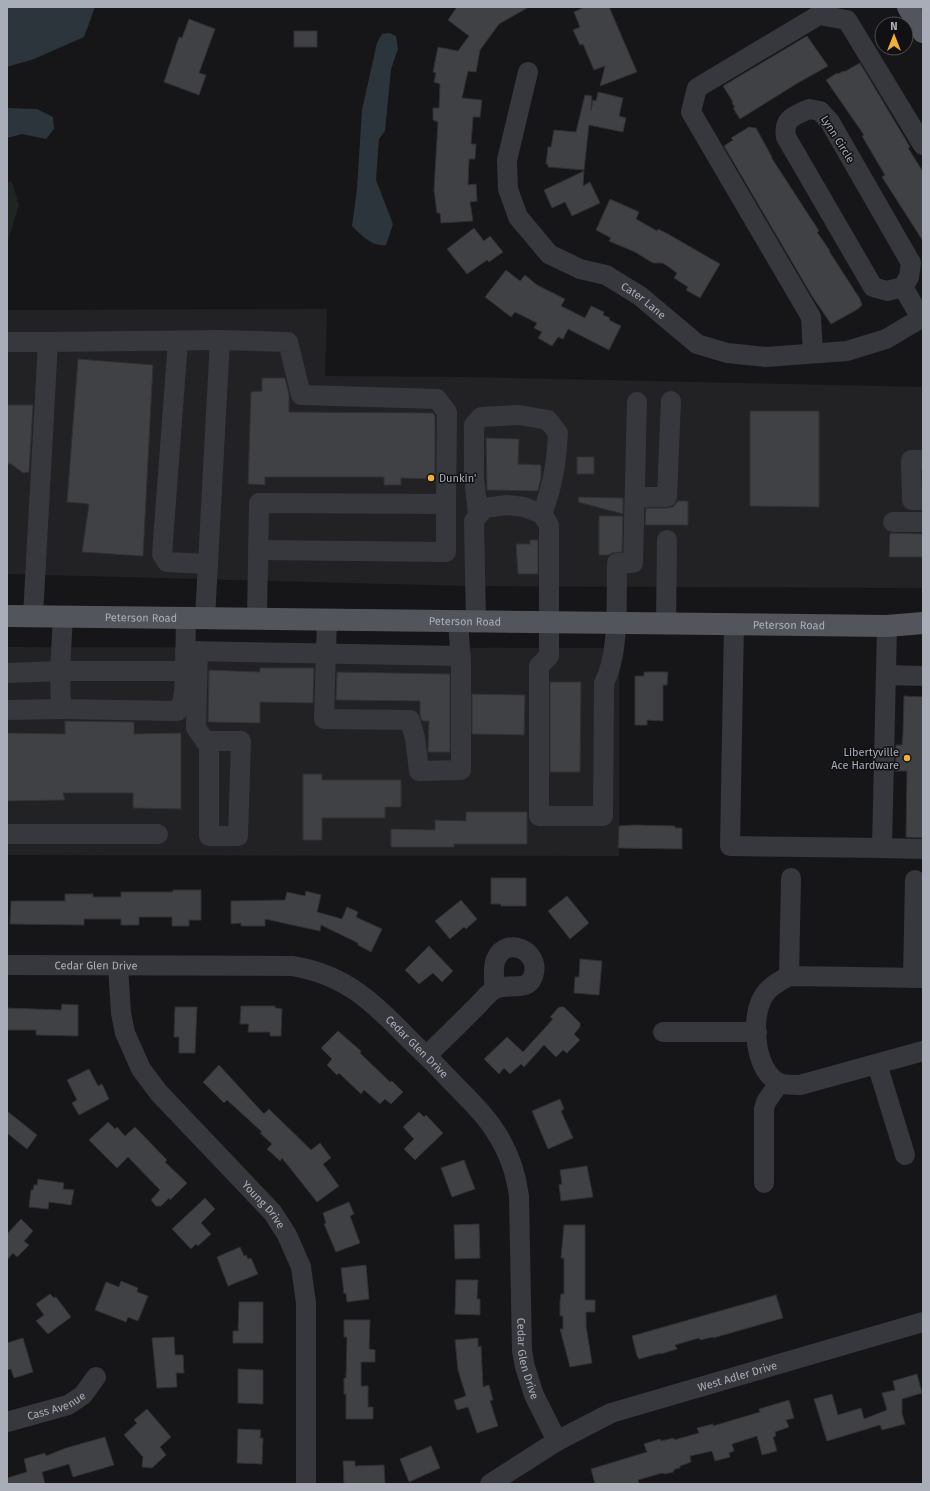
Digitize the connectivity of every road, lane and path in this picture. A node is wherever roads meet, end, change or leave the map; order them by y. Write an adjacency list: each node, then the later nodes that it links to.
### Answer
1 (908, 7): 2 (main road)
2 (923, 32)
3 (528, 72): 11 (street, Cater Lane)
4 (923, 145): 11 (street)
5 (903, 287): 5 (street, Lynn Circle); 6 (street)
6 (922, 318): 11 (street, Cater Lane)
7 (220, 340): 8 (street); 17 (street); 24 (street)
8 (178, 341): 10 (street); 24 (street)
9 (7, 342): 10 (street)
10 (48, 342): 26 (street)
11 (813, 354)
12 (671, 401): 15 (street)
13 (637, 402): 15 (street)
14 (923, 460): 16 (street)
15 (634, 497): 33 (street)
16 (923, 500)
17 (446, 504): 23 (street); 23 (street)
18 (478, 514): 19 (street); 19 (street); 31 (street)
19 (542, 514): 32 (street)
20 (893, 522): 21 (street)
21 (923, 522)
22 (667, 540): 34 (street)
23 (258, 550): 29 (street)
24 (208, 564): 28 (street)
25 (7, 616): 26 (main road, Peterson Road)
26 (33, 616): 27 (main road, Peterson Road)
27 (63, 616): 28 (main road, Peterson Road); 41 (street)
28 (195, 618): 29 (main road, Peterson Road); 38 (street)
29 (257, 618): 30 (main road, Peterson Road)
30 (327, 619): 31 (main road, Peterson Road); 39 (street)
31 (467, 621): 32 (main road, Peterson Road); 40 (street)
32 (549, 622): 33 (main road, Peterson Road); 33 (street)
33 (615, 623): 34 (main road, Peterson Road)
34 (666, 623): 36 (main road, Peterson Road)
35 (923, 623): 37 (main road, Peterson Road)
36 (734, 624): 37 (main road, Peterson Road); 51 (street)
37 (887, 626): 44 (street)
38 (191, 651): 39 (street); 42 (street); 48 (street)
39 (326, 653): 40 (street); 40 (street)
40 (461, 656)
41 (60, 671): 42 (street); 43 (street); 46 (street)
42 (185, 671): 46 (street)
43 (7, 673)
44 (886, 675): 45 (street); 51 (street)
45 (923, 676)
46 (61, 709): 47 (street)
47 (7, 710)
48 (205, 741): 48 (street)
49 (7, 834): 50 (street)
50 (158, 834)
51 (882, 848): 52 (street)
52 (923, 848)
53 (791, 878): 57 (street)
54 (915, 880): 58 (street)
55 (7, 965): 56 (street, Cedar Glen Drive)
56 (118, 966): 63 (street, Cedar Glen Drive); 72 (street, Young Drive)
57 (790, 976): 58 (street); 61 (street)
58 (918, 978)
59 (494, 989): 63 (street)
60 (663, 1032): 61 (street)
61 (757, 1032): 65 (street)
62 (923, 1051): 64 (street)
63 (427, 1055): 71 (street, Cedar Glen Drive)
64 (877, 1064): 65 (street); 66 (street)
65 (779, 1083): 67 (street)
66 (905, 1155)
67 (764, 1183)
68 (923, 1322): 71 (street, West Adler Drive)
69 (96, 1377): 70 (street, Cass Avenue)
70 (7, 1422)
71 (557, 1441): 73 (street, West Adler Drive)
72 (306, 1484)
73 (490, 1484)

